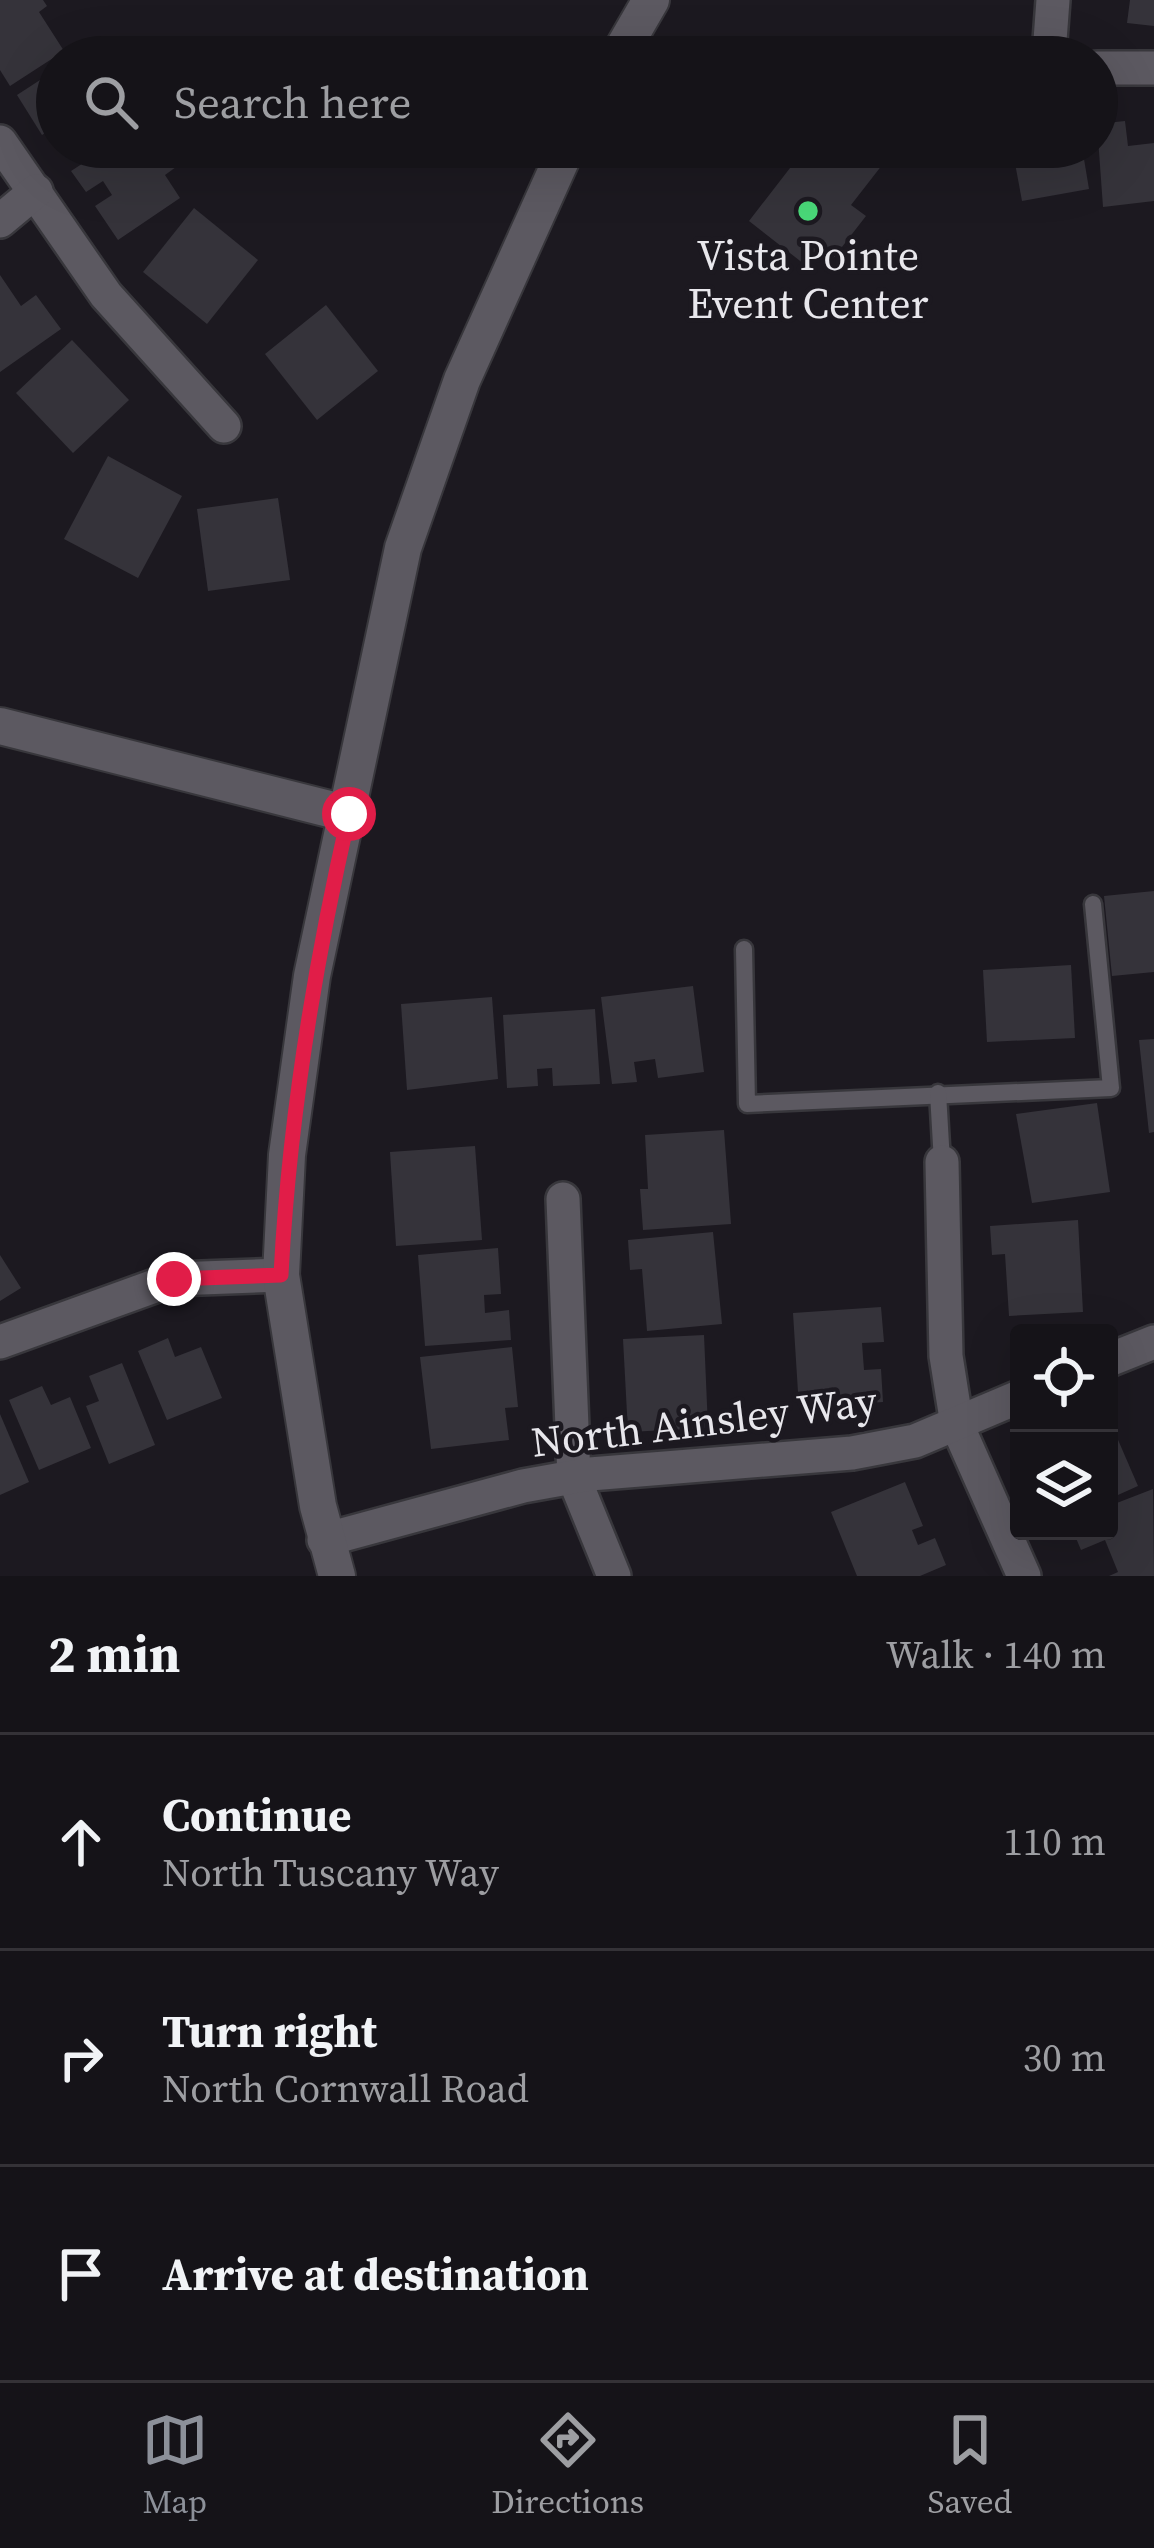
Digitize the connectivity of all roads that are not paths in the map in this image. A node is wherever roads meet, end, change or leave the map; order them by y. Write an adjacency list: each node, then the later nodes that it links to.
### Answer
1 (651, 0): 3 (street)
2 (1054, 0): 4 (street)
3 (630, 36)
4 (1055, 36)
5 (1118, 68): 6 (street)
6 (1154, 68)
7 (0, 142): 9 (street)
8 (558, 168): 13 (street)
9 (36, 190): 10 (street); 11 (street)
10 (0, 221)
11 (224, 426)
12 (0, 726): 13 (street)
13 (349, 814): 19 (street)
14 (1093, 904): 16 (lane)
15 (745, 949): 16 (lane)
16 (938, 1093): 17 (lane)
17 (942, 1162): 24 (street)
18 (563, 1199): 25 (street)
19 (281, 1275): 20 (street); 26 (street)
20 (0, 1342)
21 (1154, 1342): 22 (street)
22 (1118, 1356)
23 (1010, 1401): 24 (street, North Ainsley Way)
24 (957, 1425): 25 (street, North Ainsley Way); 29 (street)
25 (574, 1478): 26 (street, North Ainsley Way); 28 (street)
26 (324, 1540): 27 (street)
27 (337, 1576)
28 (614, 1576)
29 (1024, 1576)

